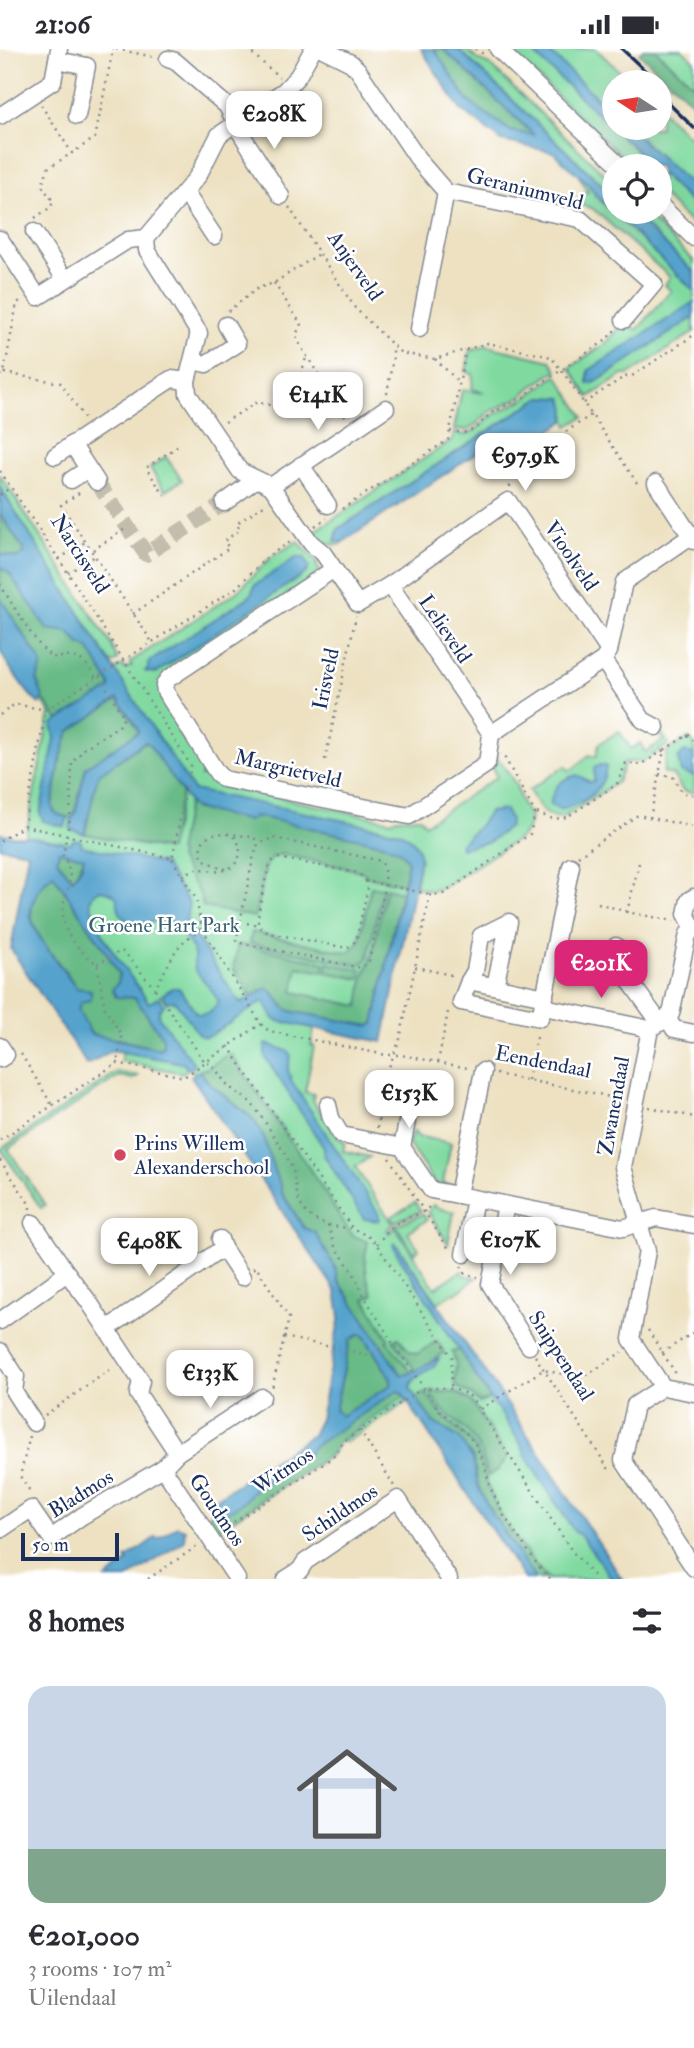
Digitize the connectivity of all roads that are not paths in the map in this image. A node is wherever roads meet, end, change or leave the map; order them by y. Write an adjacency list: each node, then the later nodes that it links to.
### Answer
1 (313, 49): 9 (street)
2 (323, 49): 4 (street, Geraniumveld)
3 (498, 49): 10 (street)
4 (340, 53): 12 (street, Geraniumveld)
5 (58, 55): 7 (street); 8 (street)
6 (168, 59): 9 (street)
7 (0, 116)
8 (77, 116)
9 (236, 123): 11 (street); 13 (street)
10 (607, 154)
11 (185, 192): 16 (street); 17 (street)
12 (446, 192): 21 (street, Geraniumveld); 23 (street, Geraniumveld)
13 (281, 196)
14 (672, 217): 18 (street)
15 (33, 226): 20 (street)
16 (214, 236)
17 (146, 238): 20 (street); 24 (street)
18 (694, 238)
19 (0, 239): 20 (street)
20 (65, 279)
21 (624, 320)
22 (223, 321): 24 (street)
23 (419, 329)
24 (192, 361): 25 (street)
25 (187, 381): 27 (street); 32 (street)
26 (386, 408): 29 (street)
27 (72, 445): 28 (street); 30 (street)
28 (55, 456)
29 (301, 465): 32 (street); 34 (street)
30 (71, 479)
31 (656, 483): 35 (street)
32 (268, 487): 33 (street); 36 (street)
33 (224, 503)
34 (331, 512)
35 (693, 537): 38 (street)
36 (334, 569): 37 (street, Lelieveld); 40 (street, Margrietveld)
37 (390, 585): 38 (street, Vioolveld); 40 (street, Lelieveld)
38 (606, 656): 39 (street, Vioolveld); 40 (street)
39 (656, 727)
40 (491, 734)
41 (571, 866): 47 (street)
42 (694, 897): 43 (street, Zwanendaal)
43 (692, 931): 48 (street, Zwanendaal)
44 (616, 946): 48 (street)
45 (469, 981): 46 (street); 46 (street); 47 (street)
46 (495, 986): 47 (street)
47 (543, 1007): 48 (street)
48 (659, 1023): 49 (street); 58 (street, Zwanendaal)
49 (694, 1033)
50 (483, 1071): 54 (street)
51 (328, 1105): 53 (street)
52 (407, 1122): 53 (street)
53 (402, 1147): 54 (street)
54 (458, 1195): 55 (street)
55 (475, 1199): 56 (street); 60 (street)
56 (506, 1205): 58 (street); 65 (street, Snippendaal)
57 (33, 1223): 61 (street, Goudmos)
58 (639, 1224): 59 (street); 67 (street, Zwanendaal)
59 (694, 1225)
60 (456, 1254)
61 (67, 1273): 63 (street); 64 (street, Goudmos)
62 (242, 1277): 64 (street)
63 (0, 1321)
64 (107, 1329): 71 (street, Goudmos)
65 (529, 1346)
66 (0, 1351): 70 (street)
67 (663, 1387): 68 (street); 74 (street)
68 (694, 1393)
69 (262, 1397): 71 (street)
70 (34, 1423)
71 (177, 1453): 72 (street, Goudmos)
72 (163, 1468): 73 (street, Bladmos); 76 (street, Goudmos)
73 (0, 1530)
74 (694, 1568)
75 (297, 1576): 77 (street, Schildmos)
76 (237, 1579)
77 (449, 1579)

